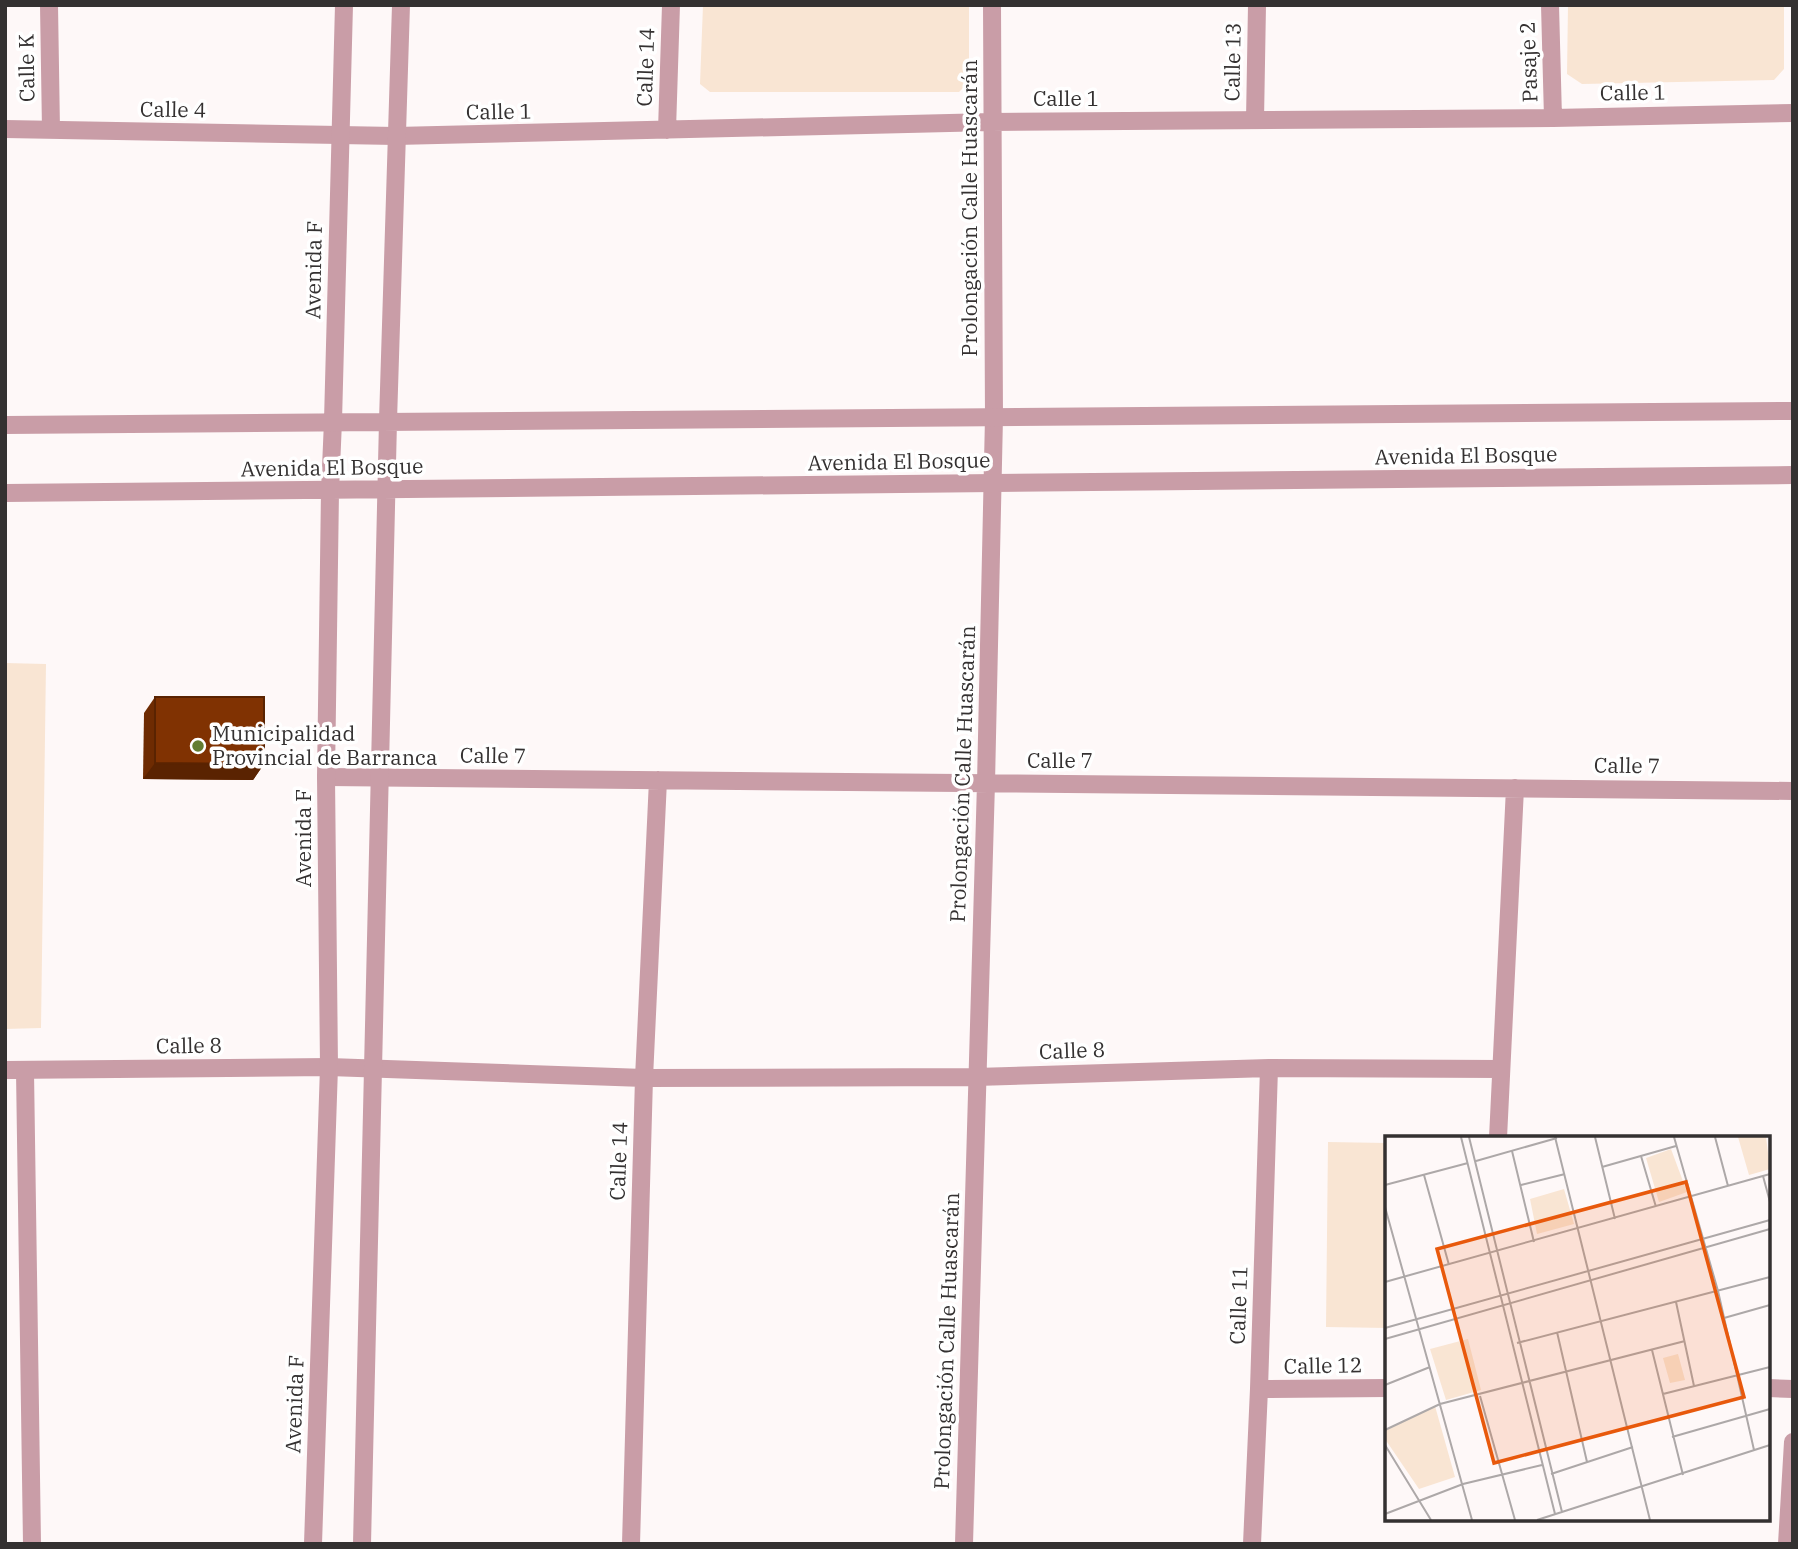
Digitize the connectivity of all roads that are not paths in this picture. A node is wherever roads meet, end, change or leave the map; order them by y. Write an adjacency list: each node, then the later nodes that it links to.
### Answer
1 (49, 5): 13 (street, Calle K)
2 (344, 5): 15 (street, Avenida F)
3 (401, 5): 16 (street)
4 (671, 5): 14 (street, Calle 14)
5 (992, 5): 11 (street, Prolongación Calle Huascarán)
6 (1257, 5): 10 (street, Calle 13)
7 (1550, 5): 9 (street, Pasaje 2)
8 (1793, 113): 9 (street, Calle 1)
9 (1553, 118): 10 (street, Calle 1)
10 (1255, 120): 11 (street, Calle 1)
11 (991, 122): 14 (street, Calle 1); 18 (street, Prolongación Calle Huascarán)
12 (5, 129): 13 (street, Calle 4)
13 (51, 130): 15 (street, Calle 4)
14 (667, 130): 16 (street, Calle 1)
15 (339, 136): 16 (street, Calle 1); 19 (street, Avenida F)
16 (396, 136): 20 (street)
17 (1793, 411): 18 (street, Avenida El Bosque)
18 (994, 417): 20 (street, Avenida El Bosque); 23 (street, Prolongación Calle Huascarán)
19 (333, 421): 20 (street, Avenida El Bosque); 21 (street, Avenida El Bosque); 25 (street, Avenida F)
20 (388, 421): 24 (street)
21 (5, 425)
22 (1793, 475): 23 (street, Avenida El Bosque)
23 (993, 483): 24 (street, Avenida El Bosque); 30 (street, Prolongación Calle Huascarán)
24 (386, 490): 25 (street, Avenida El Bosque); 28 (street)
25 (330, 491): 26 (street, Avenida El Bosque); 27 (street, Avenida F)
26 (5, 493)
27 (326, 777): 28 (street, Calle 7); 33 (street, Avenida F)
28 (380, 778): 29 (street, Calle 7); 34 (street)
29 (659, 780): 30 (street, Calle 7); 40 (street, Calle 14)
30 (986, 783): 31 (street, Calle 7); 39 (street, Prolongación Calle Huascarán)
31 (1515, 788): 32 (street, Calle 7); 36 (street)
32 (1793, 791)
33 (329, 1068): 34 (street, Calle 8); 38 (street, Calle 8); 48 (street, Avenida F)
34 (373, 1068): 40 (street, Calle 8); 49 (street)
35 (1269, 1068): 36 (street, Calle 8); 39 (street, Calle 8); 44 (street, Calle 11)
36 (1501, 1069): 41 (street)
37 (5, 1070): 38 (street, Calle 8)
38 (25, 1071): 47 (street)
39 (976, 1077): 40 (street, Calle 8); 51 (street, Prolongación Calle Huascarán)
40 (644, 1078): 50 (street, Calle 14)
41 (1498, 1136)
42 (1385, 1388): 44 (street, Calle 12)
43 (1770, 1388): 45 (street)
44 (1259, 1389): 52 (street, Calle 11)
45 (1793, 1389)
46 (1793, 1442): 53 (street)
47 (32, 1544)
48 (313, 1544)
49 (362, 1544)
50 (631, 1544)
51 (964, 1544)
52 (1252, 1544)
53 (1787, 1544)

